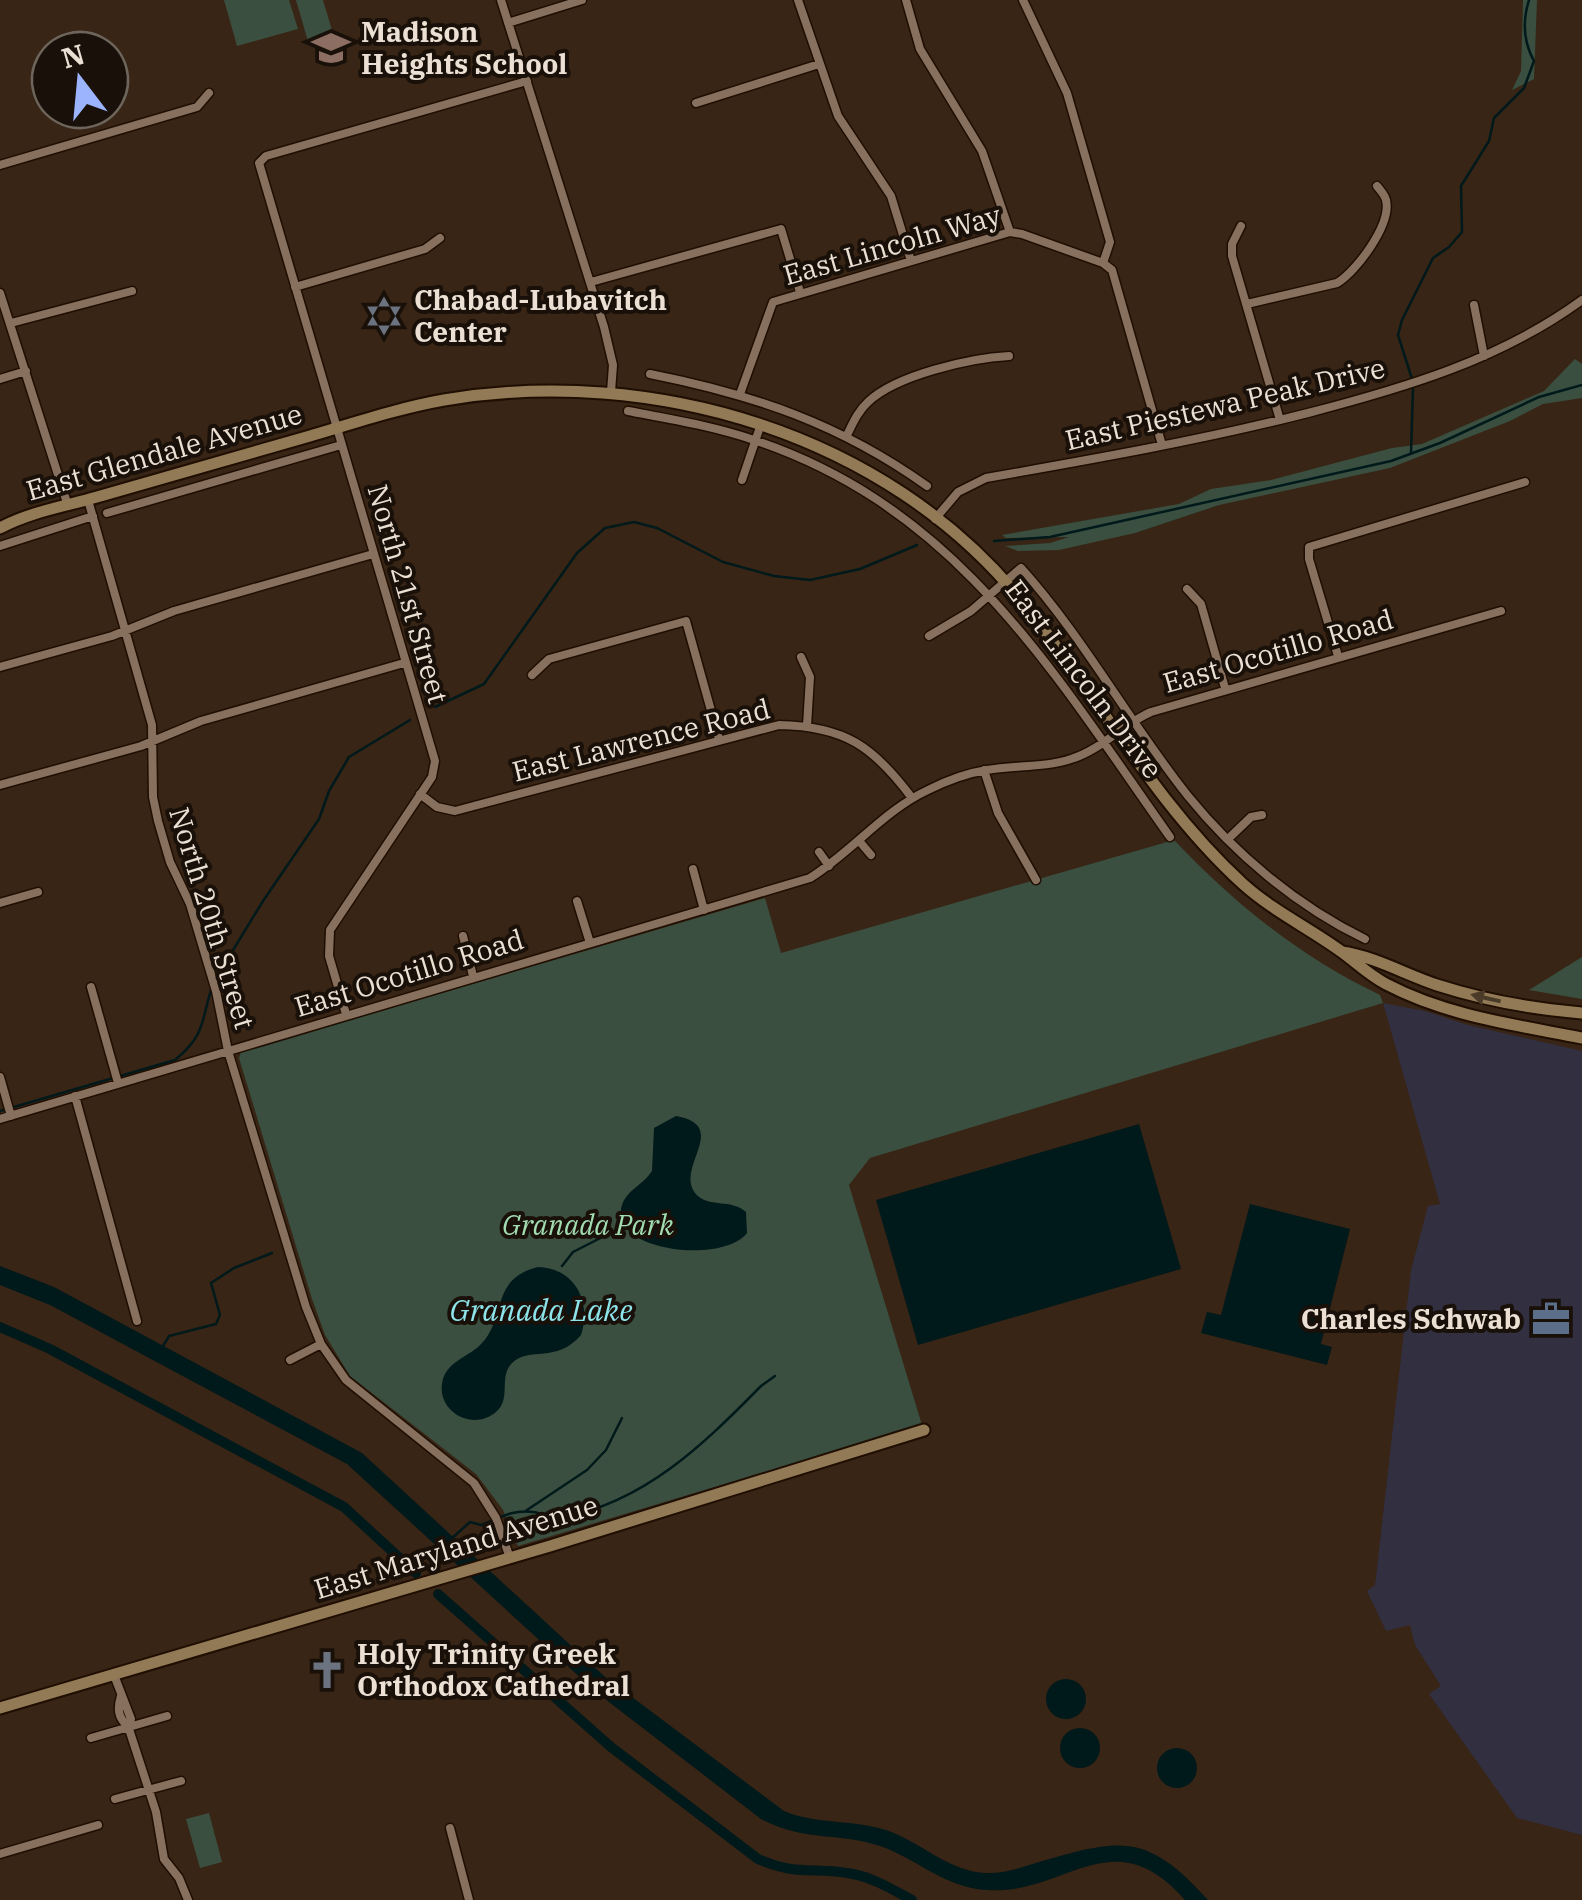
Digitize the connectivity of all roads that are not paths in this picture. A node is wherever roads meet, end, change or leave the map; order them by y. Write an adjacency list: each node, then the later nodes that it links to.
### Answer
1 (501, 0): 6 (street)
2 (582, 0): 6 (street)
3 (798, 0): 7 (street)
4 (906, 0): 14 (street)
5 (1023, 0): 17 (street)
6 (508, 23): 8 (street)
7 (820, 64): 10 (street); 16 (street)
8 (526, 80): 18 (street); 19 (street, North 21st Street)
9 (209, 93): 11 (street)
10 (696, 102)
11 (0, 165)
12 (1377, 186): 24 (street)
13 (1241, 226): 24 (street)
14 (1010, 232): 16 (street, East Lincoln Way); 17 (street, East Lincoln Way)
15 (440, 238): 19 (street)
16 (911, 261): 21 (street, East Lincoln Way)
17 (1103, 263): 41 (street, East Lincoln Way)
18 (591, 282): 21 (street); 32 (street)
19 (295, 287): 37 (street, North 21st Street)
20 (132, 291): 26 (street)
21 (800, 292): 33 (street, East Lincoln Way)
22 (0, 293): 26 (street)
23 (1582, 300): 28 (street, East Piestewa Peak Drive)
24 (1247, 304): 35 (street)
25 (1474, 305): 28 (street)
26 (11, 323): 29 (street)
27 (1009, 356): 38 (street)
28 (1484, 356): 35 (street, East Piestewa Peak Drive)
29 (26, 371): 31 (street); 46 (street)
30 (650, 374): 33 (street)
31 (0, 379)
32 (611, 392): 36 (main road, East Lincoln Drive); 37 (main road, East Lincoln Drive)
33 (740, 394): 38 (street)
34 (628, 411): 39 (street, East Lincoln Drive)
35 (1280, 420): 41 (street, East Piestewa Peak Drive)
36 (761, 424): 39 (street); 49 (main road, East Lincoln Drive)
37 (336, 428): 40 (street, North 21st Street); 45 (main road, East Glendale Avenue)
38 (847, 435): 44 (street)
39 (756, 441): 42 (street); 55 (street, East Lincoln Drive)
40 (341, 445): 47 (street); 52 (street, North 21st Street)
41 (1162, 445): 49 (street, East Piestewa Peak Drive)
42 (742, 480)
43 (1525, 482): 61 (street)
44 (927, 486)
45 (88, 500): 46 (main road, East Glendale Avenue); 48 (street, North 20th Street)
46 (68, 506): 50 (main road, East Glendale Avenue)
47 (108, 513)
48 (93, 516): 51 (street); 58 (street, North 20th Street)
49 (935, 518): 53 (main road, East Lincoln Drive)
50 (2, 525)
51 (0, 546)
52 (373, 554): 58 (street); 63 (street, North 21st Street)
53 (1004, 581): 55 (street); 67 (street, East Lincoln Drive); 69 (main road, East Lincoln Drive)
54 (1186, 589): 66 (street)
55 (991, 595): 60 (street); 72 (street, East Lincoln Drive)
56 (1501, 611): 61 (street, East Ocotillo Road)
57 (634, 624): 59 (street)
58 (124, 632): 64 (street); 71 (street, North 20th Street)
59 (637, 635): 65 (street); 70 (street)
60 (929, 636)
61 (1338, 656): 66 (street, East Ocotillo Road)
62 (800, 657): 68 (street)
63 (404, 663): 71 (street); 75 (street, North 21st Street)
64 (0, 667)
65 (532, 675)
66 (1225, 688): 67 (street, East Ocotillo Road)
67 (1133, 720): 69 (street, East Ocotillo Road); 79 (street, East Lincoln Drive)
68 (807, 726): 70 (street, East Lawrence Road); 76 (street, East Lawrence Road)
69 (1116, 732): 72 (street, East Ocotillo Road); 94 (main road, East Lincoln Drive)
70 (720, 739): 75 (street, East Lawrence Road)
71 (154, 740): 74 (street); 100 (street, North 20th Street)
72 (1102, 742): 73 (street, East Ocotillo Road); 78 (street, East Lincoln Drive)
73 (984, 770): 76 (street, East Ocotillo Road); 85 (street)
74 (0, 785)
75 (420, 794): 98 (street, North 21st Street)
76 (912, 798): 80 (street, East Ocotillo Road)
77 (1262, 815): 79 (street)
78 (1170, 837)
79 (1228, 839): 90 (street, East Lincoln Drive)
80 (860, 842): 82 (street); 83 (street, East Ocotillo Road)
81 (819, 852): 83 (street)
82 (872, 856)
83 (829, 866): 89 (street, East Ocotillo Road)
84 (693, 869): 89 (street)
85 (1036, 880)
86 (38, 892): 88 (street)
87 (577, 901): 93 (street)
88 (0, 903)
89 (704, 910): 93 (street, East Ocotillo Road)
90 (1350, 932): 92 (street, East Lincoln Drive); 94 (street)
91 (462, 936): 95 (street)
92 (1364, 939)
93 (590, 942): 95 (street, East Ocotillo Road)
94 (1342, 952): 97 (main road, East Lincoln Drive, one-way to 94); 99 (main road, East Lincoln Drive)
95 (473, 976): 98 (street, East Ocotillo Road)
96 (91, 987): 102 (street)
97 (1582, 1013)
98 (346, 1014): 100 (street, East Ocotillo Road)
99 (1582, 1038)
100 (228, 1052): 102 (street, East Ocotillo Road); 107 (street, North 20th Street)
101 (0, 1076): 104 (street)
102 (118, 1083): 103 (street, East Ocotillo Road)
103 (75, 1096): 104 (street, East Ocotillo Road); 106 (street)
104 (12, 1116): 105 (street, East Ocotillo Road)
105 (0, 1119)
106 (137, 1321)
107 (321, 1344): 108 (street); 110 (street, North 20th Street)
108 (290, 1360)
109 (924, 1430): 110 (main road, East Maryland Avenue)
110 (510, 1558): 111 (main road, East Maryland Avenue)
111 (114, 1675): 112 (main road, East Maryland Avenue); 114 (street)
112 (0, 1708)
113 (167, 1716): 114 (street)
114 (128, 1726): 115 (street); 117 (street)
115 (91, 1738)
116 (181, 1780): 117 (street)
117 (149, 1789): 118 (street); 122 (street)
118 (116, 1799)
119 (98, 1825): 121 (street)
120 (450, 1828): 123 (street)
121 (0, 1854)
122 (188, 1900)
123 (469, 1900)

